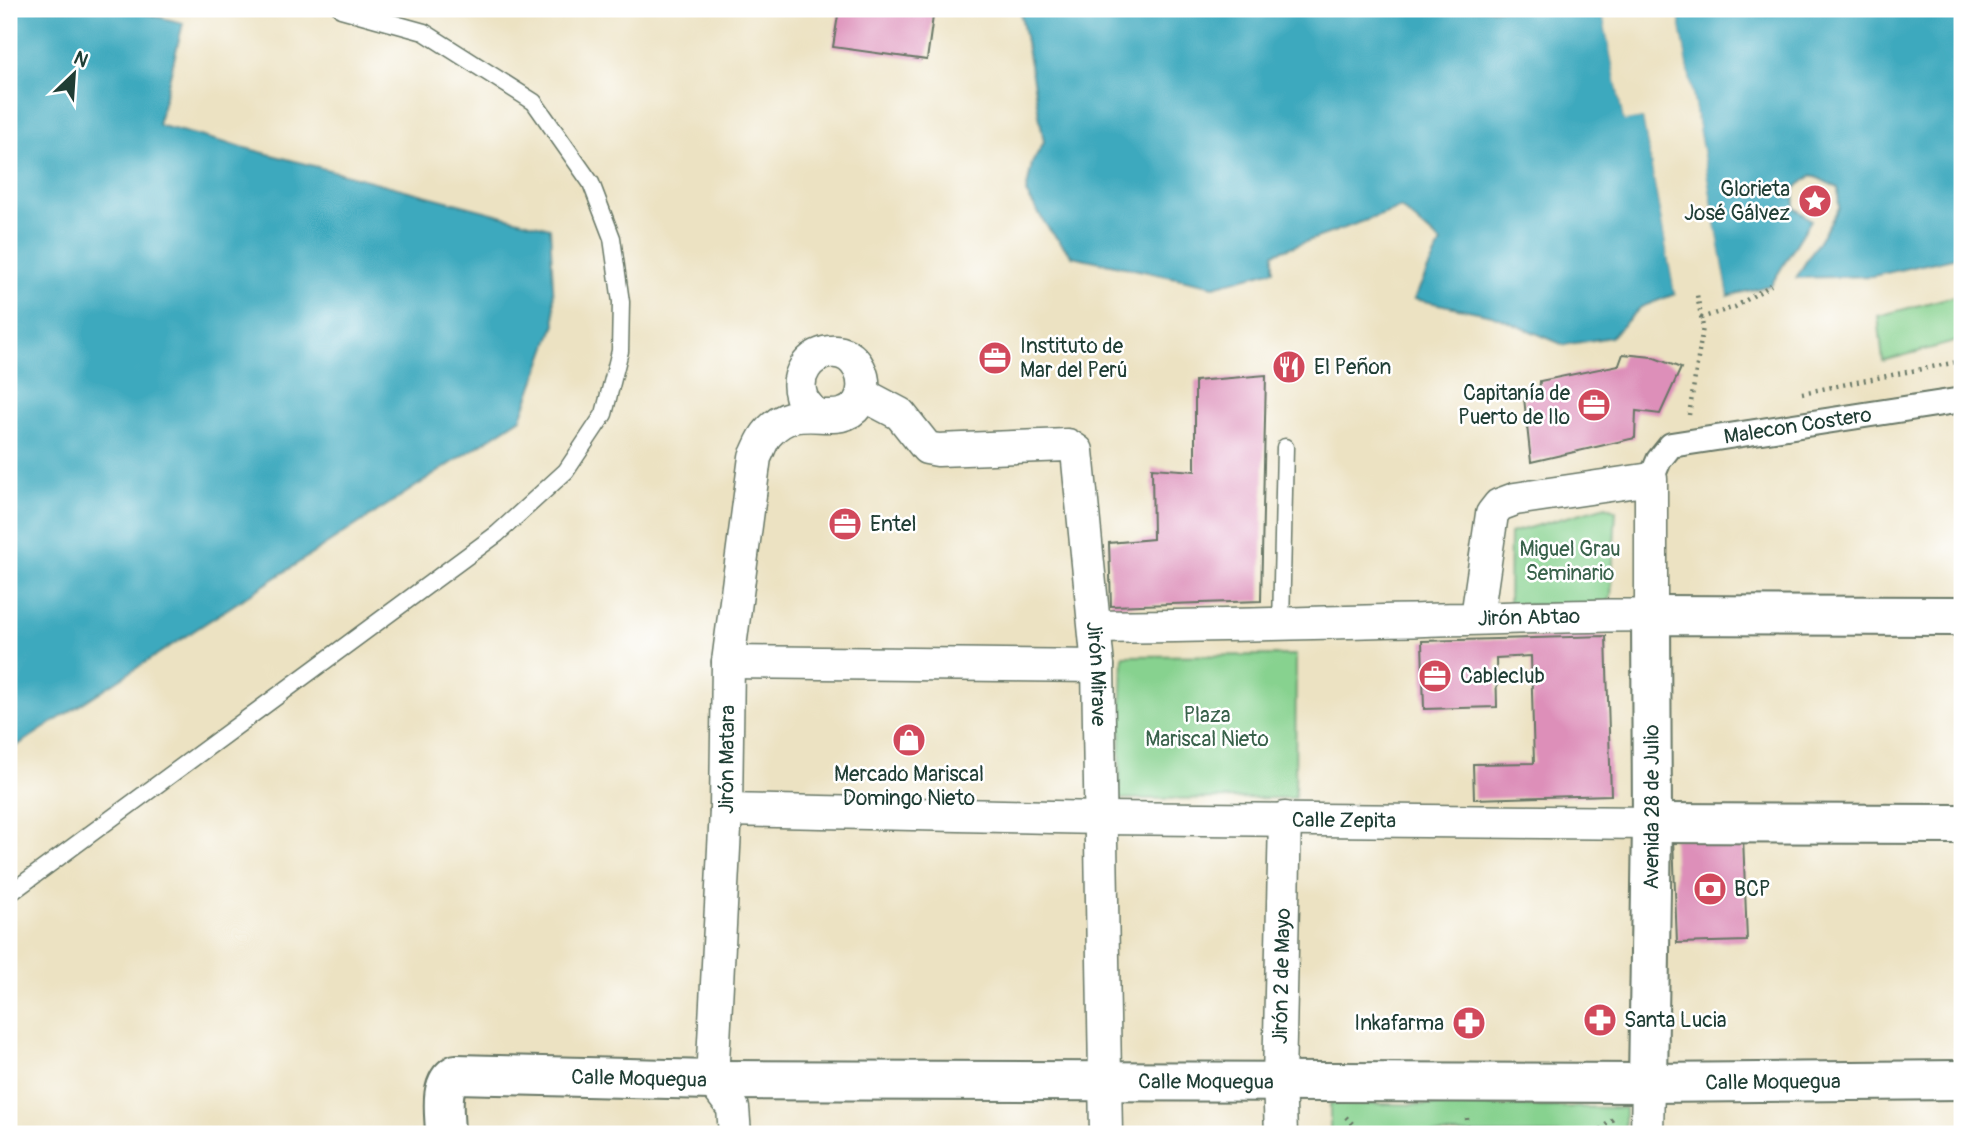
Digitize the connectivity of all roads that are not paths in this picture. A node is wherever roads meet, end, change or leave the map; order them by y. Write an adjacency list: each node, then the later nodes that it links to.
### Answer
1 (341, 9): 19 (lane)
2 (864, 395): 4 (street); 4 (street); 11 (street, Jirón Mirave)
3 (1962, 400): 6 (street, Malecon Costero)
4 (813, 413): 12 (street, Jirón Matara)
5 (1285, 447): 10 (lane)
6 (1651, 479): 7 (street, Avenida 28 de Julio); 8 (street)
7 (1651, 615): 8 (street, Jirón Abtao); 9 (street, Jirón Abtao); 17 (street, Avenida 28 de Julio)
8 (1477, 617): 10 (street, Jirón Abtao)
9 (1962, 617)
10 (1282, 626): 11 (street, Jirón Abtao)
11 (1095, 627): 13 (street, Jirón Mirave)
12 (728, 662): 13 (street); 14 (street, Jirón Matara)
13 (1098, 666): 15 (street, Jirón Mirave)
14 (726, 810): 15 (street, Calle Zepita); 21 (street, Jirón Matara)
15 (1099, 818): 16 (street, Calle Zepita); 20 (street, Jirón Mirave)
16 (1285, 818): 17 (street, Calle Zepita); 22 (street, Jirón 2 de Mayo)
17 (1652, 823): 18 (street, Calle Zepita); 24 (street, Avenida 28 de Julio)
18 (1962, 824)
19 (9, 894)
20 (1105, 1079): 21 (street, Calle Moquegua); 22 (street, Calle Moquegua); 27 (street, Jirón Mirave)
21 (712, 1080): 25 (street, Calle Moquegua); 26 (street)
22 (1279, 1080): 24 (street, Calle Moquegua); 28 (street, Jirón 2 de Mayo)
23 (1962, 1080): 24 (street, Calle Moquegua)
24 (1648, 1083): 29 (street, Avenida 28 de Julio)
25 (445, 1134)
26 (734, 1134)
27 (1106, 1134)
28 (1282, 1134)
29 (1647, 1134)

